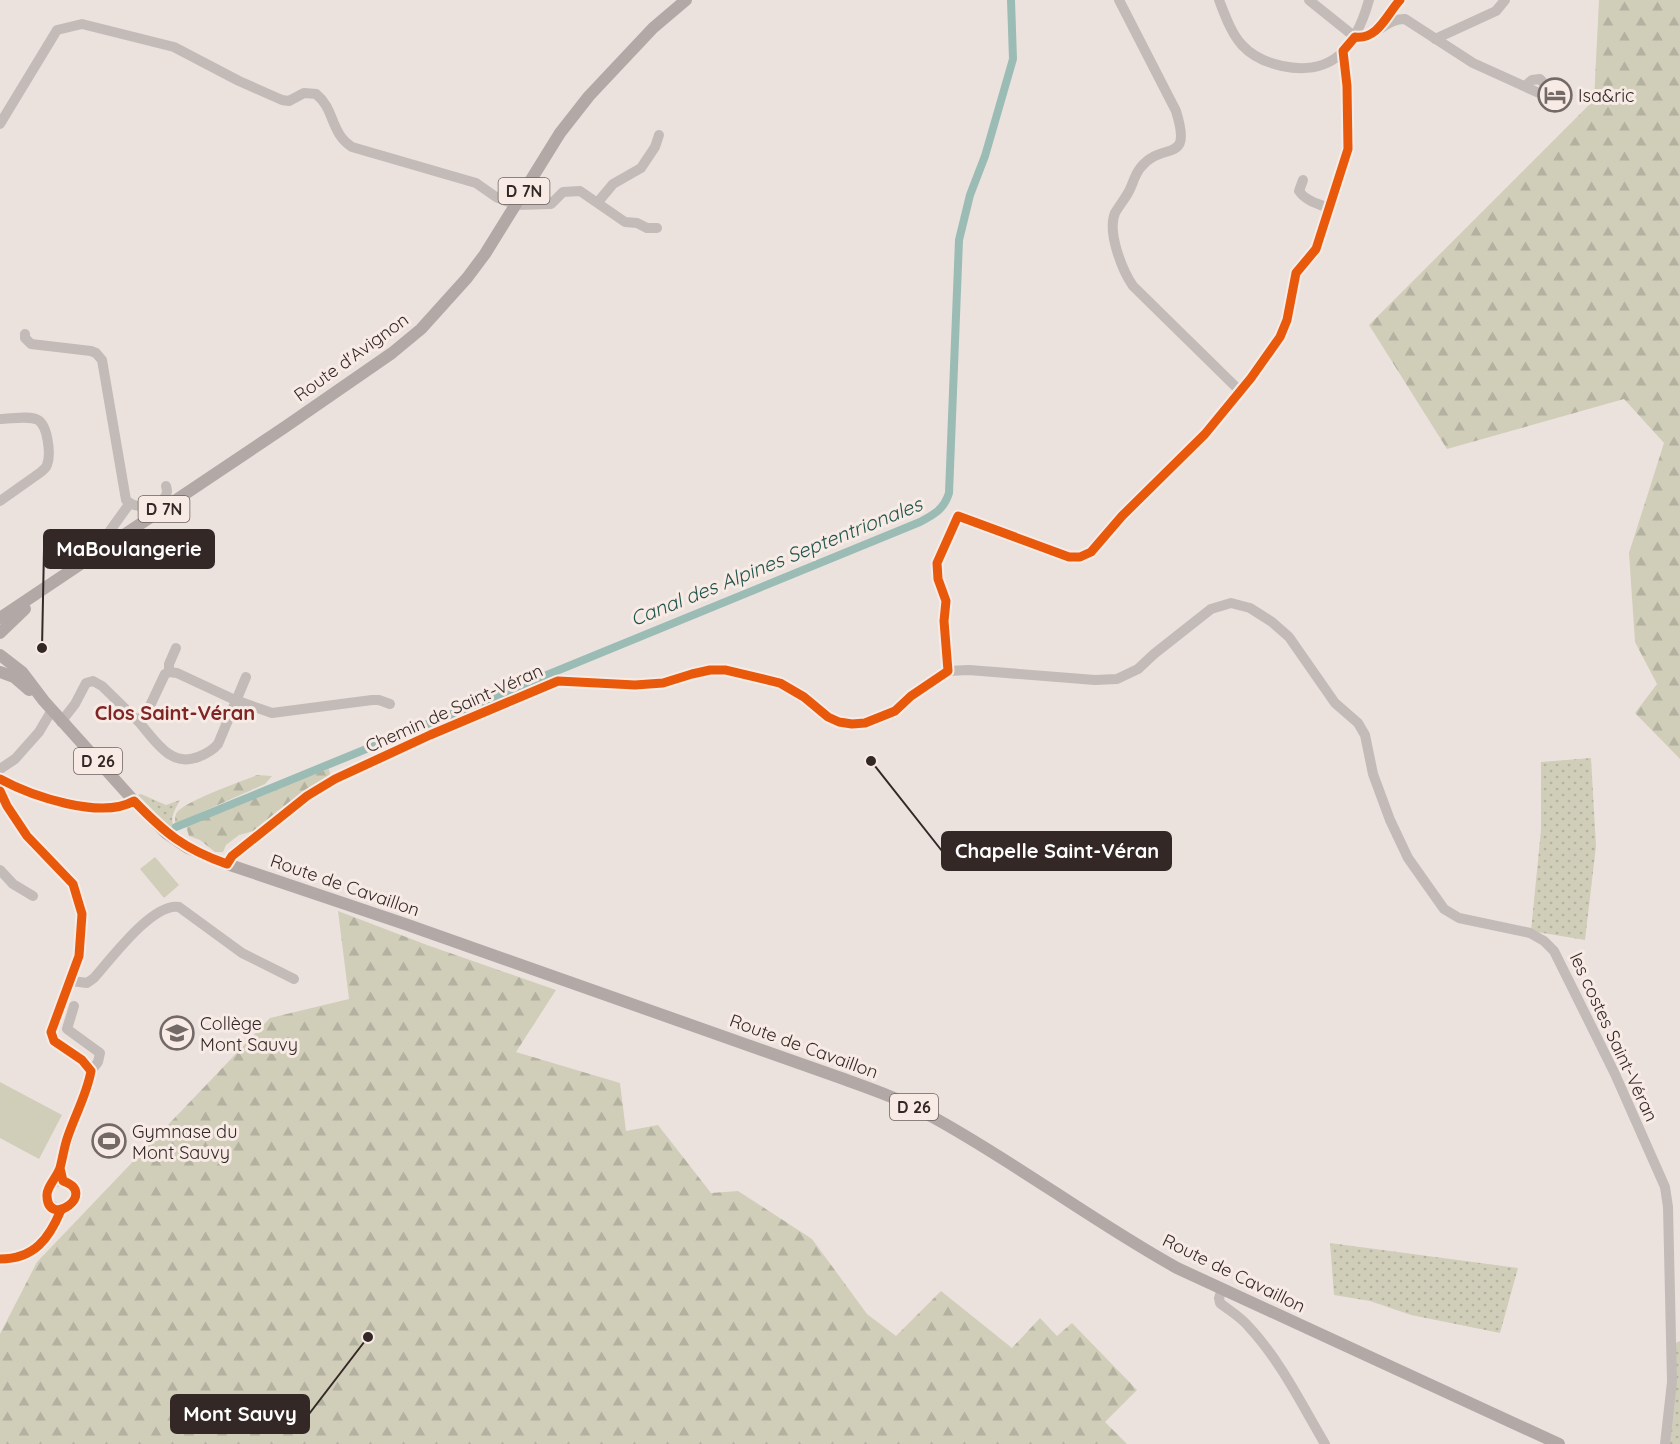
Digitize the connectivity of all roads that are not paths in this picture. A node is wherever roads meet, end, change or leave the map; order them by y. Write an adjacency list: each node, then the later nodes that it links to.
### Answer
1 (686, 0): 17 (main road, Route d'Avignon / D 7N)
2 (1119, 0): 21 (street)
3 (1219, 0): 11 (street)
4 (1309, 0): 9 (street)
5 (1369, 0): 9 (street)
6 (1400, 0): 8 (street)
7 (1505, 0): 10 (street)
8 (1377, 31): 9 (street); 10 (street)
9 (1355, 37): 11 (street)
10 (1435, 39): 12 (street)
11 (1343, 51): 18 (street)
12 (1525, 86)
13 (0, 124): 17 (street)
14 (659, 135): 16 (street)
15 (1303, 180): 18 (street)
16 (598, 202): 17 (street); 19 (street)
17 (516, 205): 26 (main road, Route d'Avignon / D 7N)
18 (1330, 208): 21 (street)
19 (657, 228)
20 (25, 334): 25 (street)
21 (1240, 391): 27 (street)
22 (0, 419): 24 (street)
23 (166, 486): 26 (street)
24 (0, 501)
25 (130, 503): 26 (street); 28 (street)
26 (160, 506): 28 (main road, Route d'Avignon / D 7N)
27 (958, 516)
28 (105, 548): 29 (main road, Route d'Avignon / D 7N)
29 (70, 570): 30 (main road, Route d'Avignon); 31 (main road, Route d'Avignon)
30 (0, 618)
31 (0, 633)
32 (176, 648): 36 (street)
33 (0, 655): 40 (main road, Route de Cavaillon)
34 (948, 670): 47 (street, Chemin de Saint-Véran); 60 (street, les costes Saint-Véran)
35 (0, 672): 40 (main road, Route de Cavaillon / D 26)
36 (169, 672): 38 (street); 41 (street)
37 (246, 677): 38 (street)
38 (235, 700): 39 (street); 41 (street)
39 (390, 704)
40 (48, 706): 42 (main road, Route de Cavaillon / D 26); 43 (street)
41 (138, 721): 42 (street)
42 (62, 722): 46 (main road, Route de Cavaillon / D 26)
43 (0, 769)
44 (0, 779): 46 (street)
45 (0, 791): 51 (street)
46 (134, 801): 47 (main road, Route de Cavaillon / D 26)
47 (227, 864): 57 (main road, Route de Cavaillon / D 26)
48 (0, 870): 49 (street)
49 (33, 896)
50 (294, 979): 51 (street)
51 (72, 981): 52 (street)
52 (74, 1003): 53 (street); 53 (street)
53 (91, 1071): 54 (street)
54 (58, 1182): 55 (street); 55 (street)
55 (61, 1210): 56 (street)
56 (0, 1259)
57 (1222, 1289): 58 (street); 59 (main road, Route de Cavaillon / D 26)
58 (1325, 1444)
59 (1559, 1444)
60 (1665, 1444)

